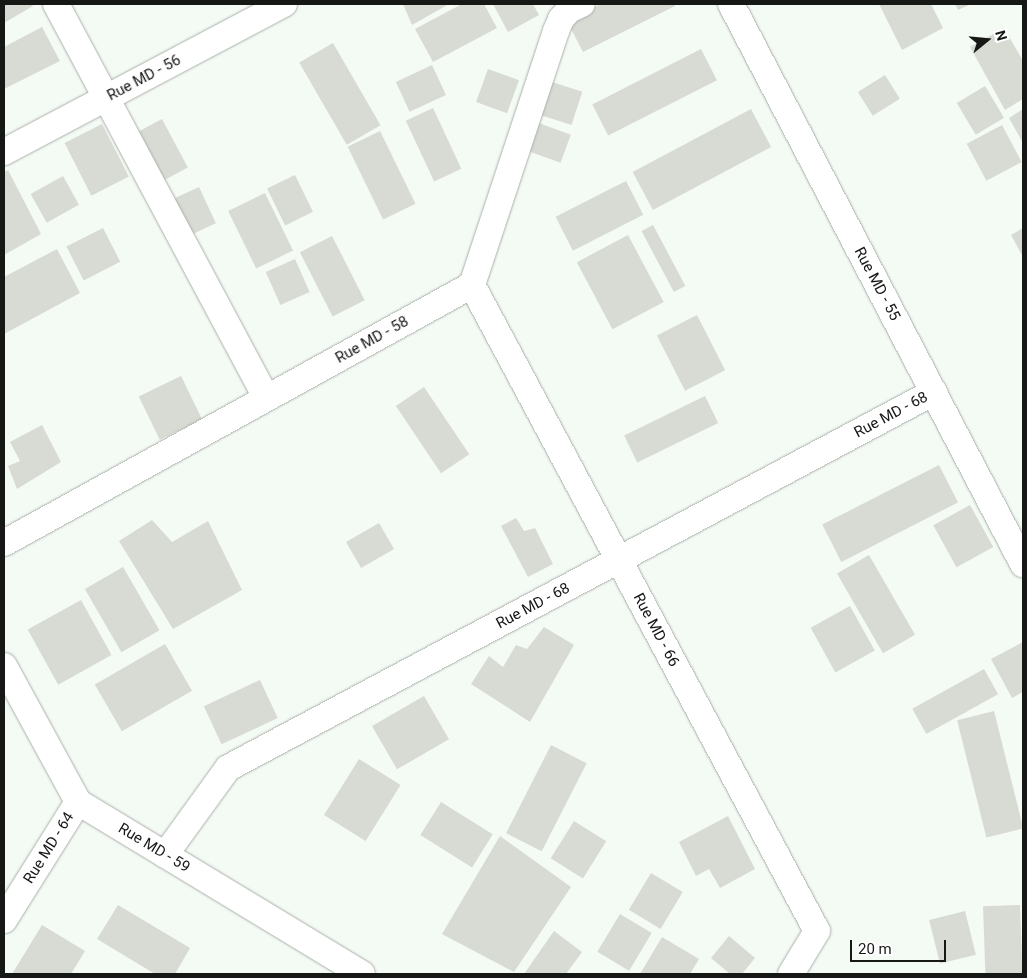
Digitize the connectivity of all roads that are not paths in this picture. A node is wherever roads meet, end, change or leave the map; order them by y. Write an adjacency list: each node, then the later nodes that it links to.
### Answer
1 (56, 4): 5 (street)
2 (284, 4): 5 (street, Rue MD - 56)
3 (582, 4): 7 (street)
4 (731, 4): 8 (street, Rue MD - 55)
5 (107, 97): 6 (street, Rue MD - 56); 9 (street)
6 (4, 152)
7 (472, 285): 9 (street, Rue MD - 58); 11 (street, Rue MD - 66)
8 (934, 392): 11 (street, Rue MD - 68); 12 (street, Rue MD - 55)
9 (266, 398): 10 (street, Rue MD - 58)
10 (4, 543)
11 (619, 560): 15 (street, Rue MD - 68); 18 (street, Rue MD - 66)
12 (1023, 564)
13 (4, 666): 14 (street)
14 (78, 802): 15 (street, Rue MD - 59); 16 (street, Rue MD - 64)
15 (165, 855): 17 (street, Rue MD - 59)
16 (4, 920)
17 (362, 974)
18 (791, 974)

